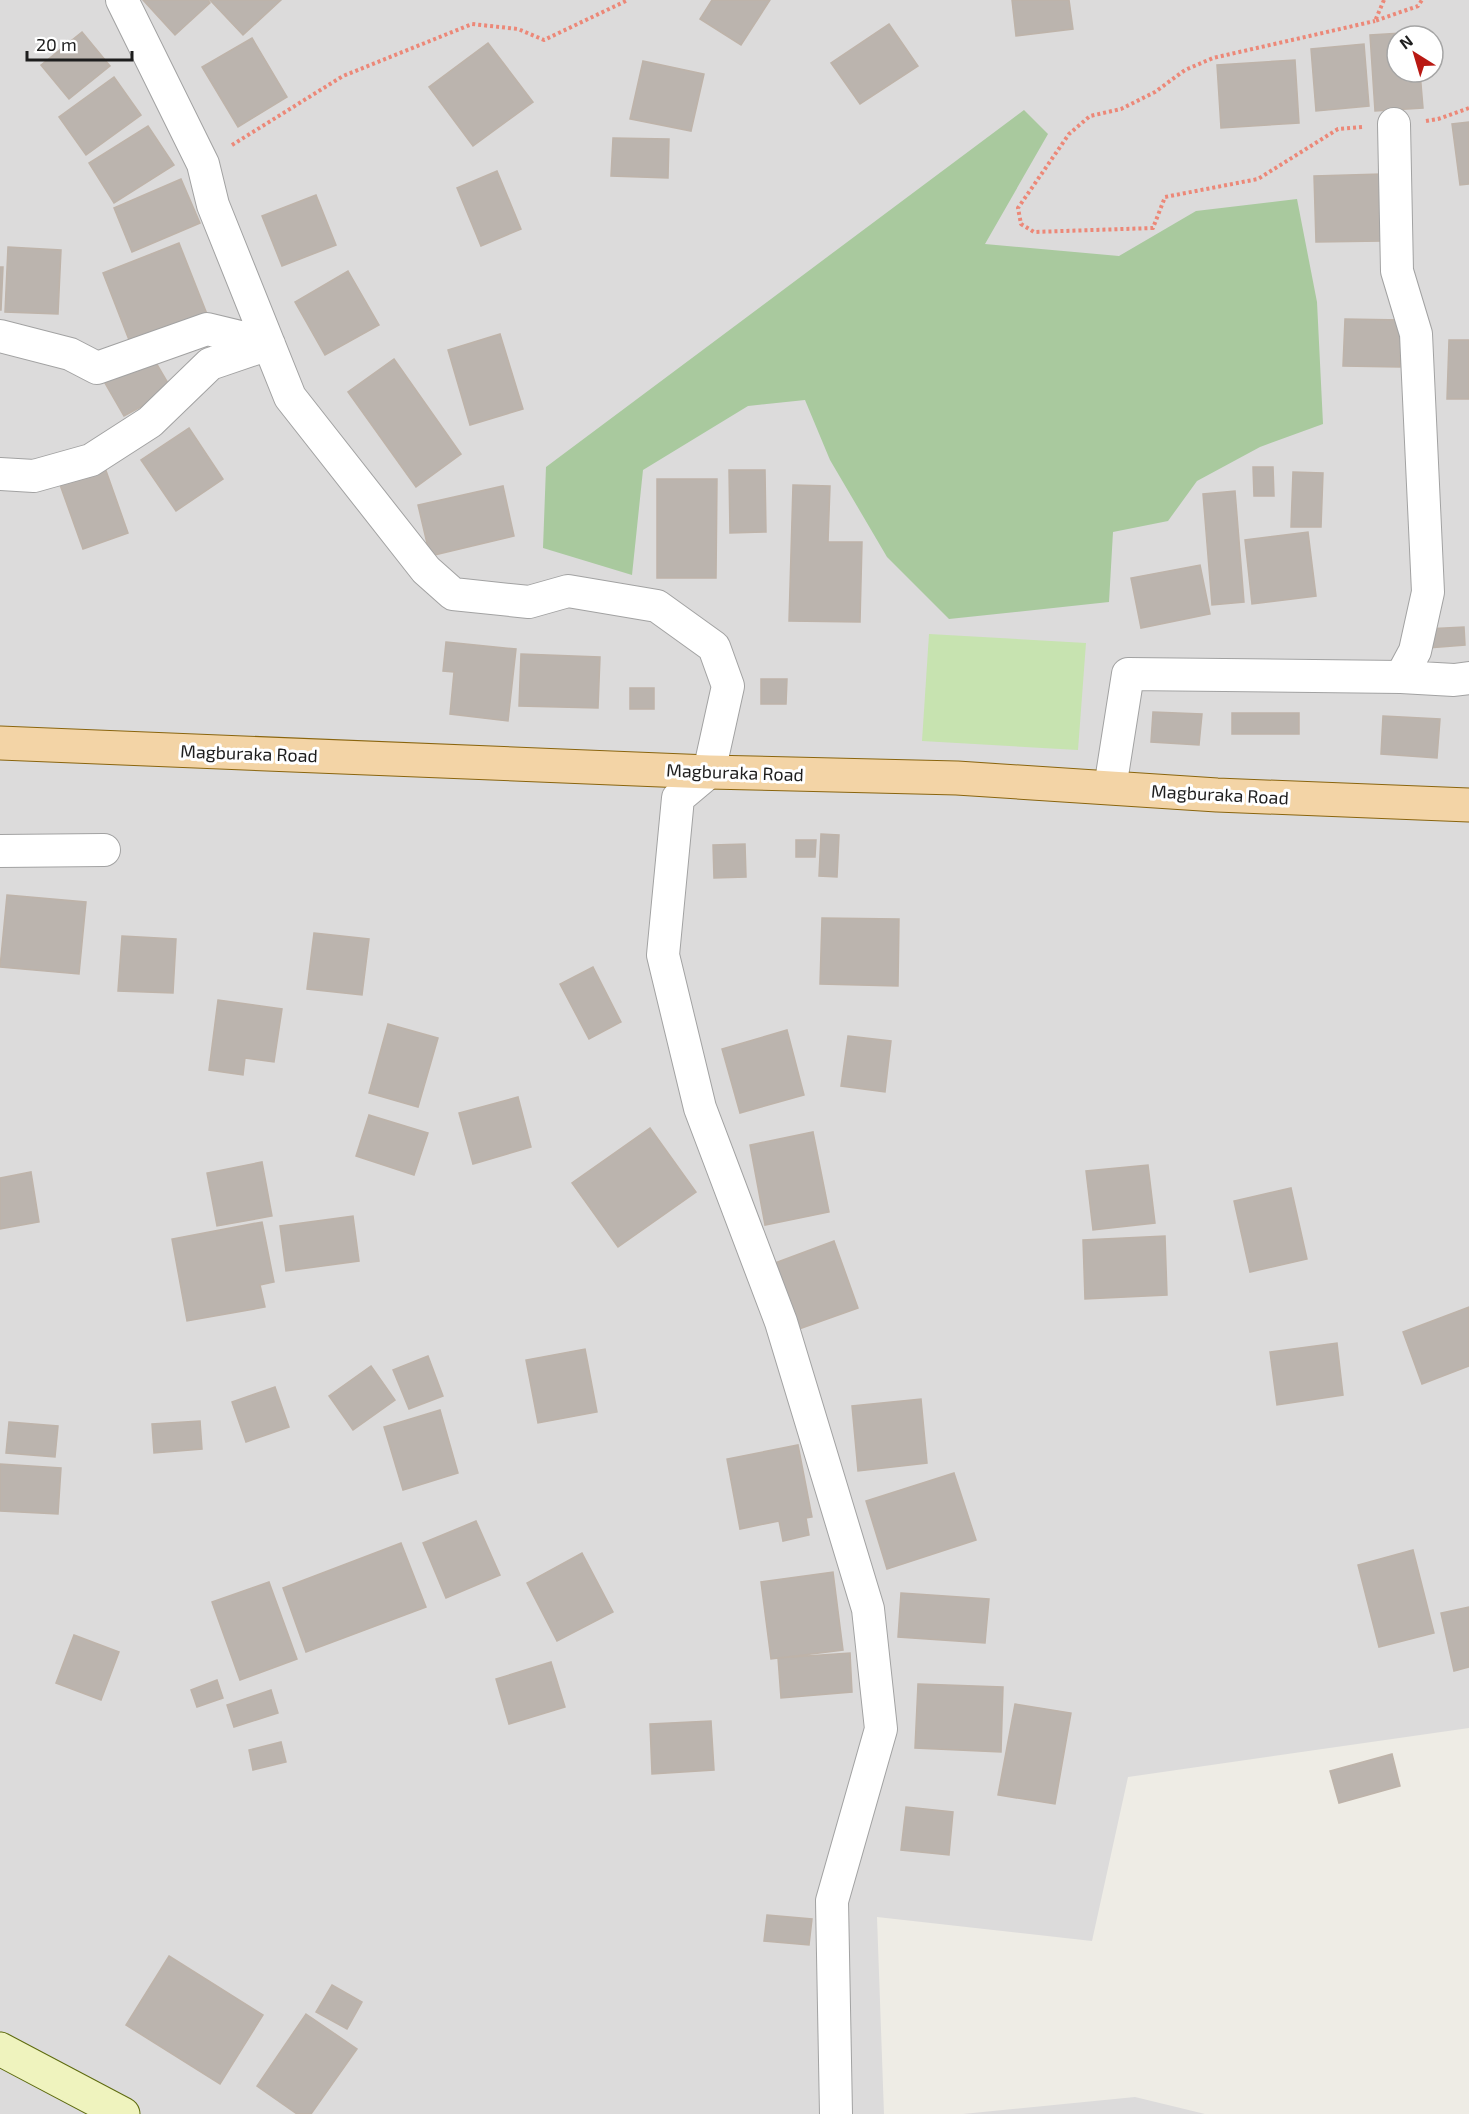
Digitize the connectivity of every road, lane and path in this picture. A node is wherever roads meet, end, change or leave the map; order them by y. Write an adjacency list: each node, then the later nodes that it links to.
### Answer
1 (122, 0): 8 (street)
2 (628, 0): 8 (path)
3 (1384, 0): 5 (path)
4 (1422, 0): 5 (path)
5 (1375, 21): 7 (path)
6 (1469, 108): 7 (path)
7 (1394, 124): 12 (street)
8 (203, 164): 10 (street)
9 (0, 336): 10 (street)
10 (269, 344): 11 (street); 15 (street)
11 (0, 474)
12 (1401, 677): 13 (street); 16 (street)
13 (1469, 678)
14 (0, 743): 15 (main road, Magburaka Road)
15 (709, 772): 16 (main road, Magburaka Road); 22 (street)
16 (1110, 788): 17 (main road, Magburaka Road)
17 (1469, 805)
18 (104, 850): 19 (street)
19 (0, 851)
20 (0, 2049): 21 (street)
21 (123, 2114)
22 (836, 2114)

